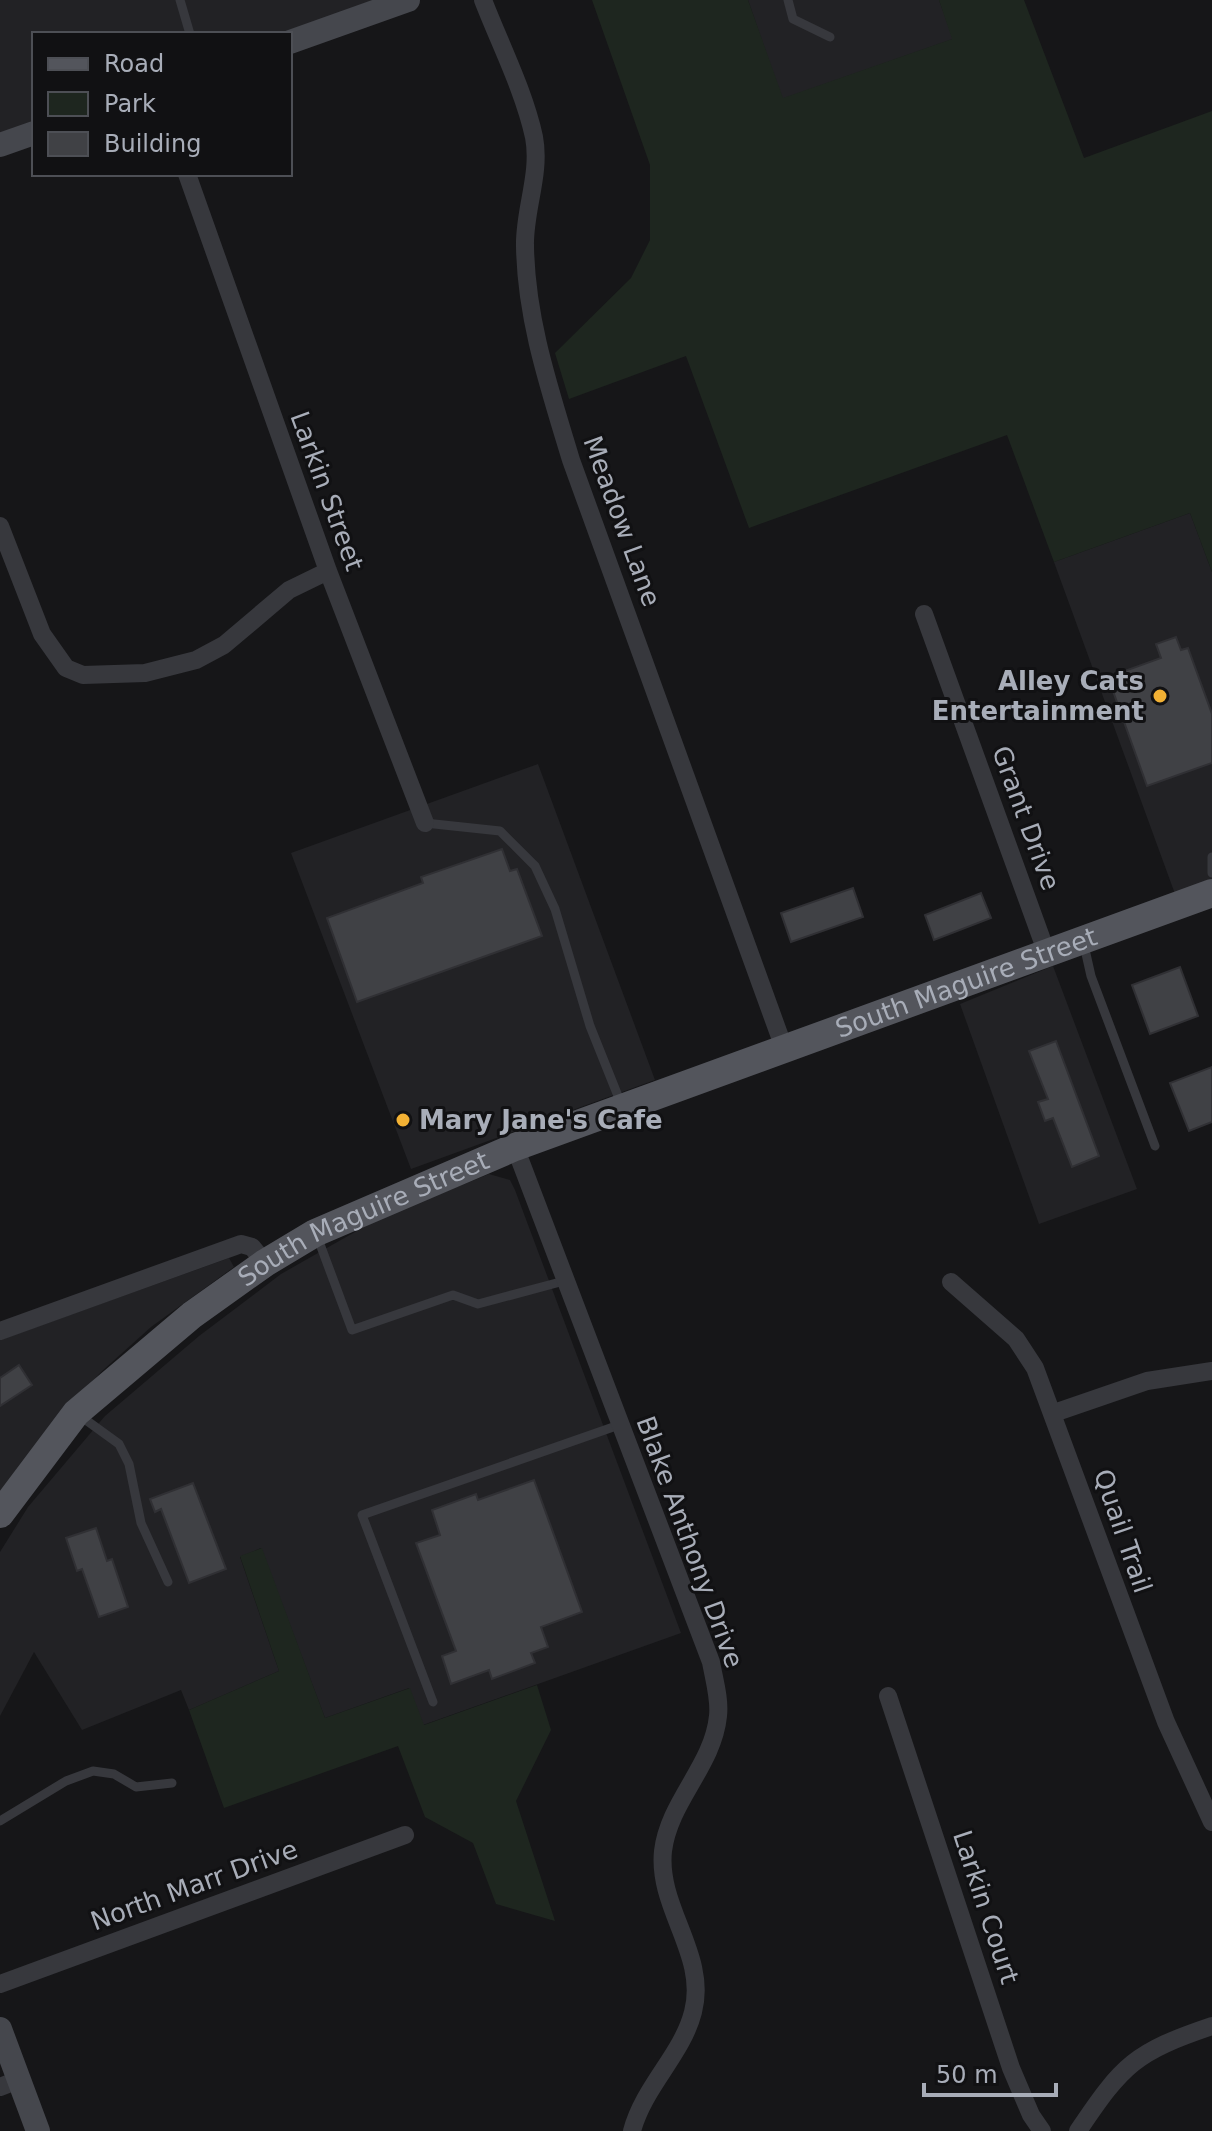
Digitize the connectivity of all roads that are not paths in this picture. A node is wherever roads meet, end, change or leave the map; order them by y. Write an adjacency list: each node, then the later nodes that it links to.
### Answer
1 (180, 0): 5 (lane)
2 (408, 0): 7 (main road)
3 (483, 0): 20 (street, Meadow Lane)
4 (788, 0): 6 (lane)
5 (189, 32)
6 (830, 37)
7 (292, 41)
8 (32, 134): 9 (main road)
9 (0, 145)
10 (188, 176): 12 (street, Larkin Street)
11 (0, 526): 12 (street)
12 (328, 571): 14 (street, Larkin Street)
13 (924, 614): 19 (street, Grant Drive)
14 (425, 823): 21 (lane)
15 (1212, 857): 16 (lane)
16 (1212, 873)
17 (1212, 893): 18 (main road, South Maguire Street)
18 (1082, 938): 19 (main road, South Maguire Street); 22 (lane)
19 (1046, 951): 20 (main road, South Maguire Street)
20 (784, 1048): 21 (main road, South Maguire Street)
21 (623, 1109): 23 (main road, South Maguire Street)
22 (1155, 1146)
23 (515, 1147): 24 (main road, South Maguire Street); 26 (street, Blake Anthony Drive)
24 (315, 1233): 25 (main road, South Maguire Street); 26 (lane)
25 (265, 1263): 28 (street); 30 (main road, South Maguire Street)
26 (564, 1281): 32 (street, Blake Anthony Drive)
27 (951, 1282): 31 (street, Quail Trail)
28 (0, 1331)
29 (1212, 1371): 31 (street)
30 (76, 1413): 33 (main road, South Maguire Street); 34 (lane)
31 (1054, 1413): 39 (street, Quail Trail)
32 (619, 1425): 36 (lane); 46 (street, Blake Anthony Drive)
33 (0, 1514)
34 (168, 1582)
35 (888, 1696): 47 (street, Larkin Court)
36 (433, 1702)
37 (172, 1783): 38 (lane)
38 (0, 1821)
39 (1212, 1822)
40 (405, 1835): 41 (street, North Marr Drive)
41 (0, 1984)
42 (1212, 2026): 48 (street)
43 (0, 2029): 44 (main road)
44 (9, 2083): 45 (main road)
45 (38, 2131)
46 (632, 2131)
47 (1042, 2131)
48 (1078, 2131)

